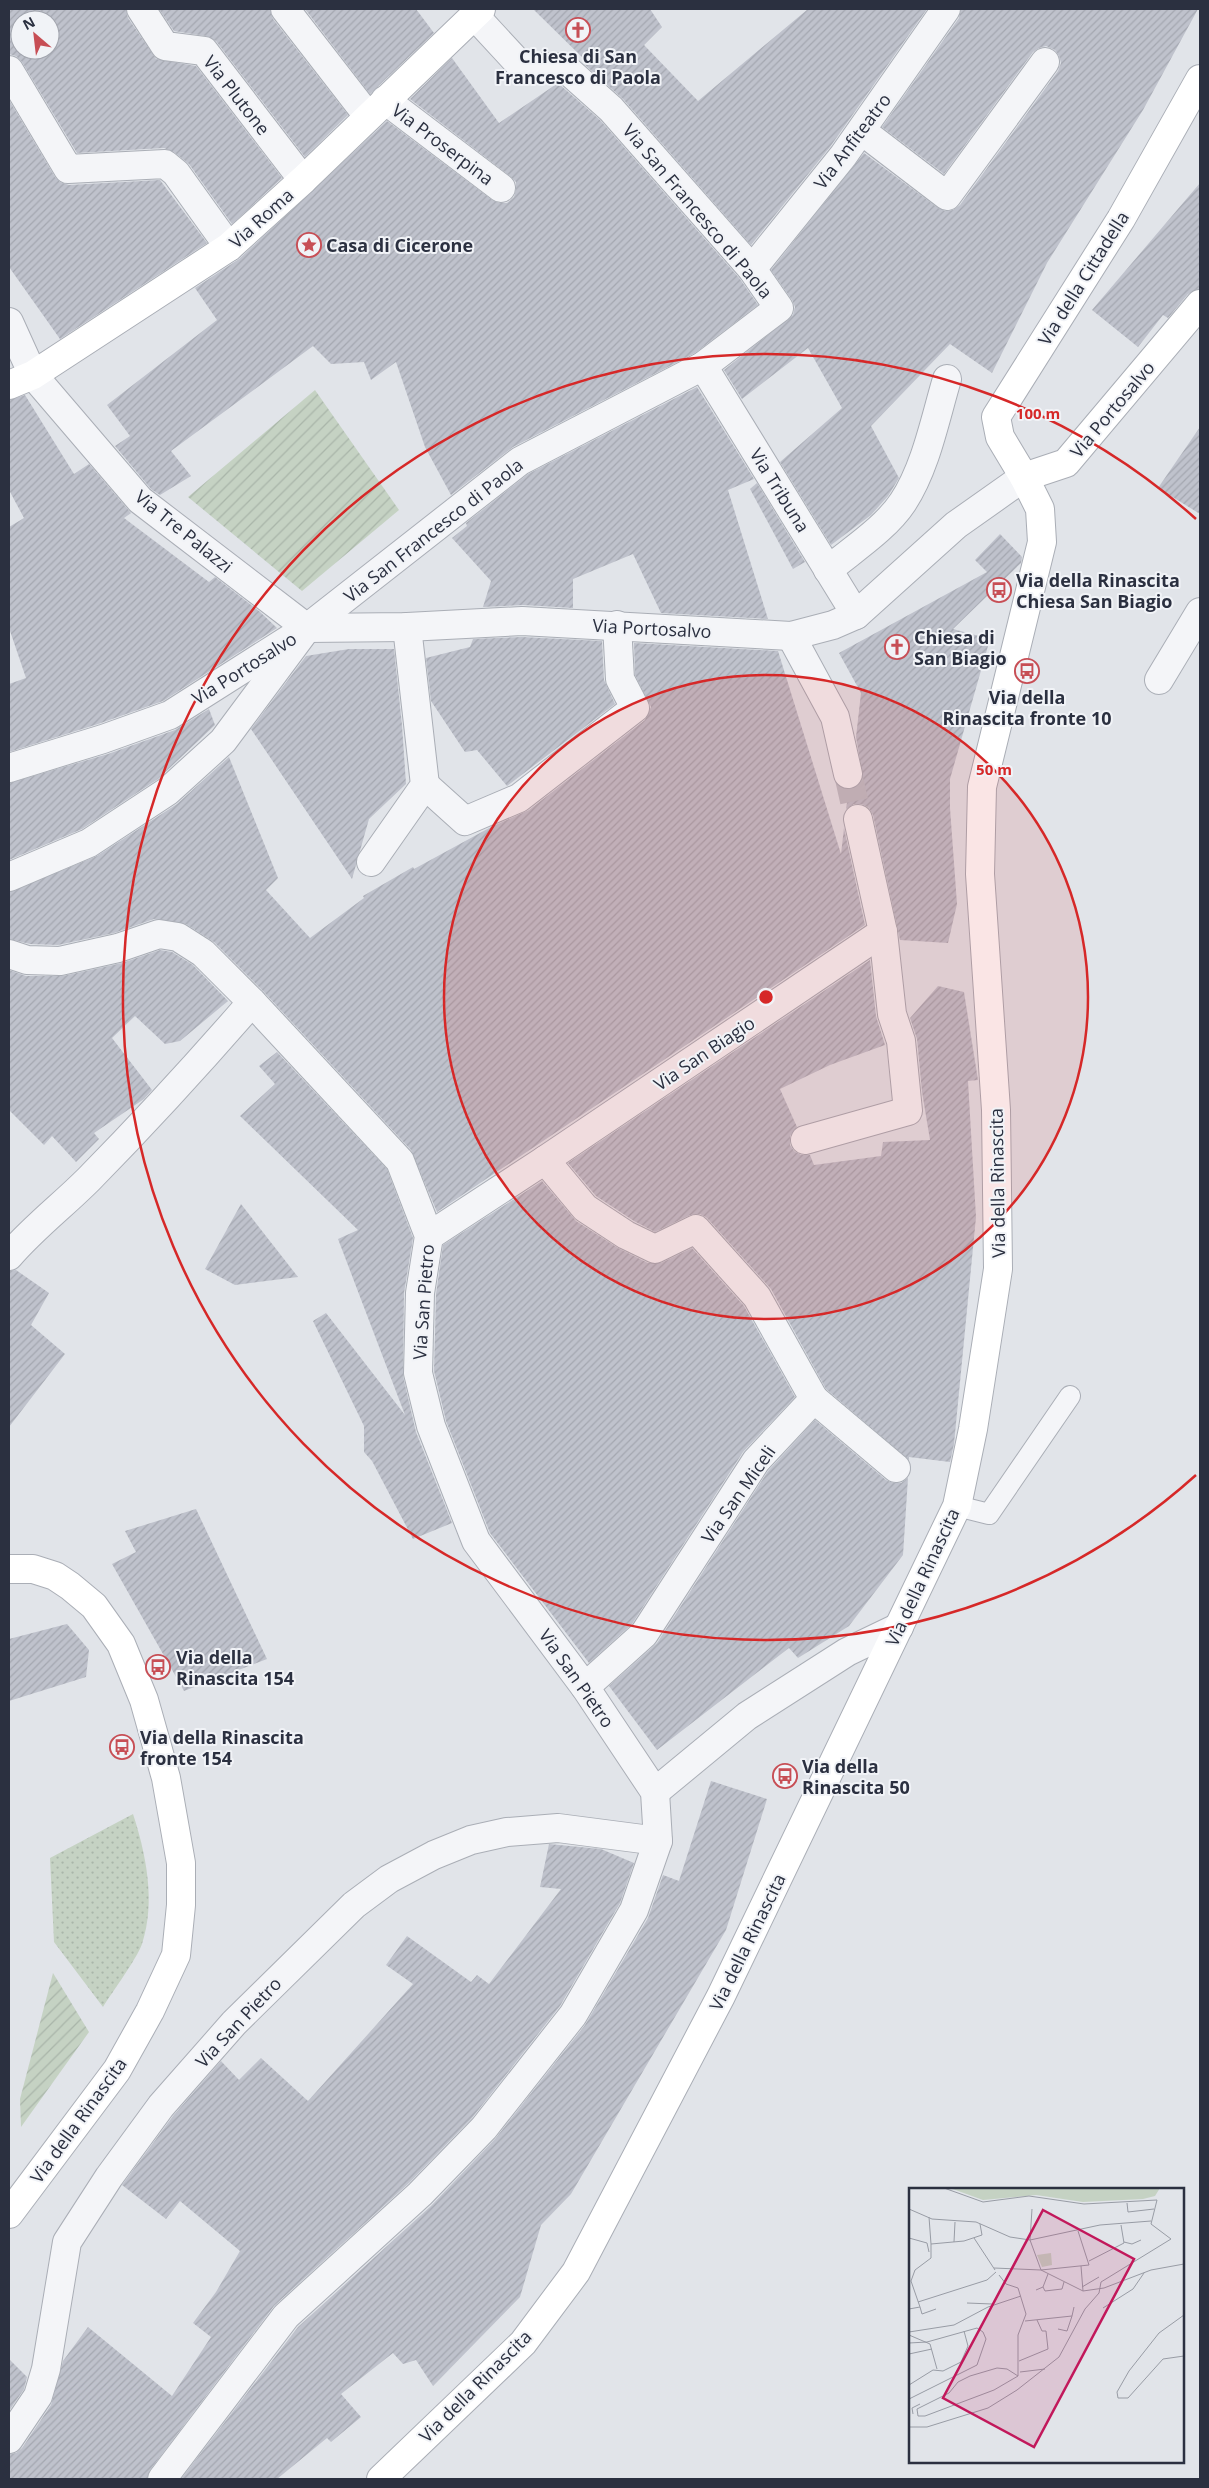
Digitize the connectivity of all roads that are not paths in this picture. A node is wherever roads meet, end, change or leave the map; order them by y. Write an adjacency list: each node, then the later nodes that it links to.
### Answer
1 (141, 9): 10 (street, Via Plutone)
2 (285, 9): 8 (street, Via Proserpina)
3 (946, 9): 9 (street, Via Anfiteatro)
4 (477, 12): 8 (street, Via Roma); 13 (street, Via San Francesco di Paola)
5 (1045, 62): 9 (street)
6 (9, 70): 12 (street)
7 (1200, 79): 20 (street, Via della Cittadella)
8 (377, 108): 10 (street, Via Roma); 11 (street, Via Proserpina)
9 (862, 131): 13 (street, Via Anfiteatro)
10 (303, 180): 12 (street, Via Roma)
11 (501, 188)
12 (229, 247): 17 (street, Via Roma)
13 (752, 269): 16 (street, Via San Francesco di Paola)
14 (1200, 304): 20 (street, Via Portosalvo)
15 (9, 322): 17 (street, Via Tre Palazzi)
16 (703, 366): 21 (street, Via Tribuna); 26 (street, Via San Francesco di Paola)
17 (34, 375): 19 (street, Via Roma); 26 (street, Via Tre Palazzi)
18 (947, 379): 21 (street)
19 (9, 385)
20 (1024, 477): 23 (street, Via Portosalvo); 46 (street, Via della Rinascita)
21 (828, 570): 23 (street, Via Tribuna)
22 (1200, 612): 28 (street)
23 (856, 615): 27 (street, Via Portosalvo)
24 (617, 625): 25 (street, Via Portosalvo); 27 (street, Via Portosalvo); 31 (street)
25 (408, 627): 26 (street, Via Portosalvo); 31 (street)
26 (307, 628): 29 (street, Via Portosalvo); 34 (street, Via San Francesco di Paola)
27 (791, 636): 30 (street)
28 (1159, 680)
29 (9, 768)
30 (848, 774)
31 (425, 785): 33 (street)
32 (858, 819): 35 (street)
33 (371, 862)
34 (9, 877)
35 (883, 932): 38 (street); 39 (street, Via San Biagio)
36 (9, 954): 37 (street, Via San Pietro)
37 (252, 1002): 40 (street); 41 (street, Via San Pietro)
38 (805, 1140)
39 (545, 1160): 41 (street, Via San Biagio); 44 (street)
40 (19, 1236): 42 (street)
41 (429, 1236): 49 (street, Via San Pietro)
42 (9, 1256)
43 (1070, 1396): 46 (lane)
44 (814, 1399): 45 (street); 49 (street, Via San Miceli)
45 (896, 1468)
46 (957, 1506): 48 (street, Via della Rinascita)
47 (9, 1569): 52 (street, Via della Rinascita)
48 (898, 1627): 50 (street); 55 (street, Via della Rinascita)
49 (585, 1687): 50 (street, Via San Pietro)
50 (655, 1792): 51 (street)
51 (658, 1841): 53 (street, Via San Pietro); 54 (street)
52 (9, 2214)
53 (9, 2439)
54 (162, 2479)
55 (381, 2479)

